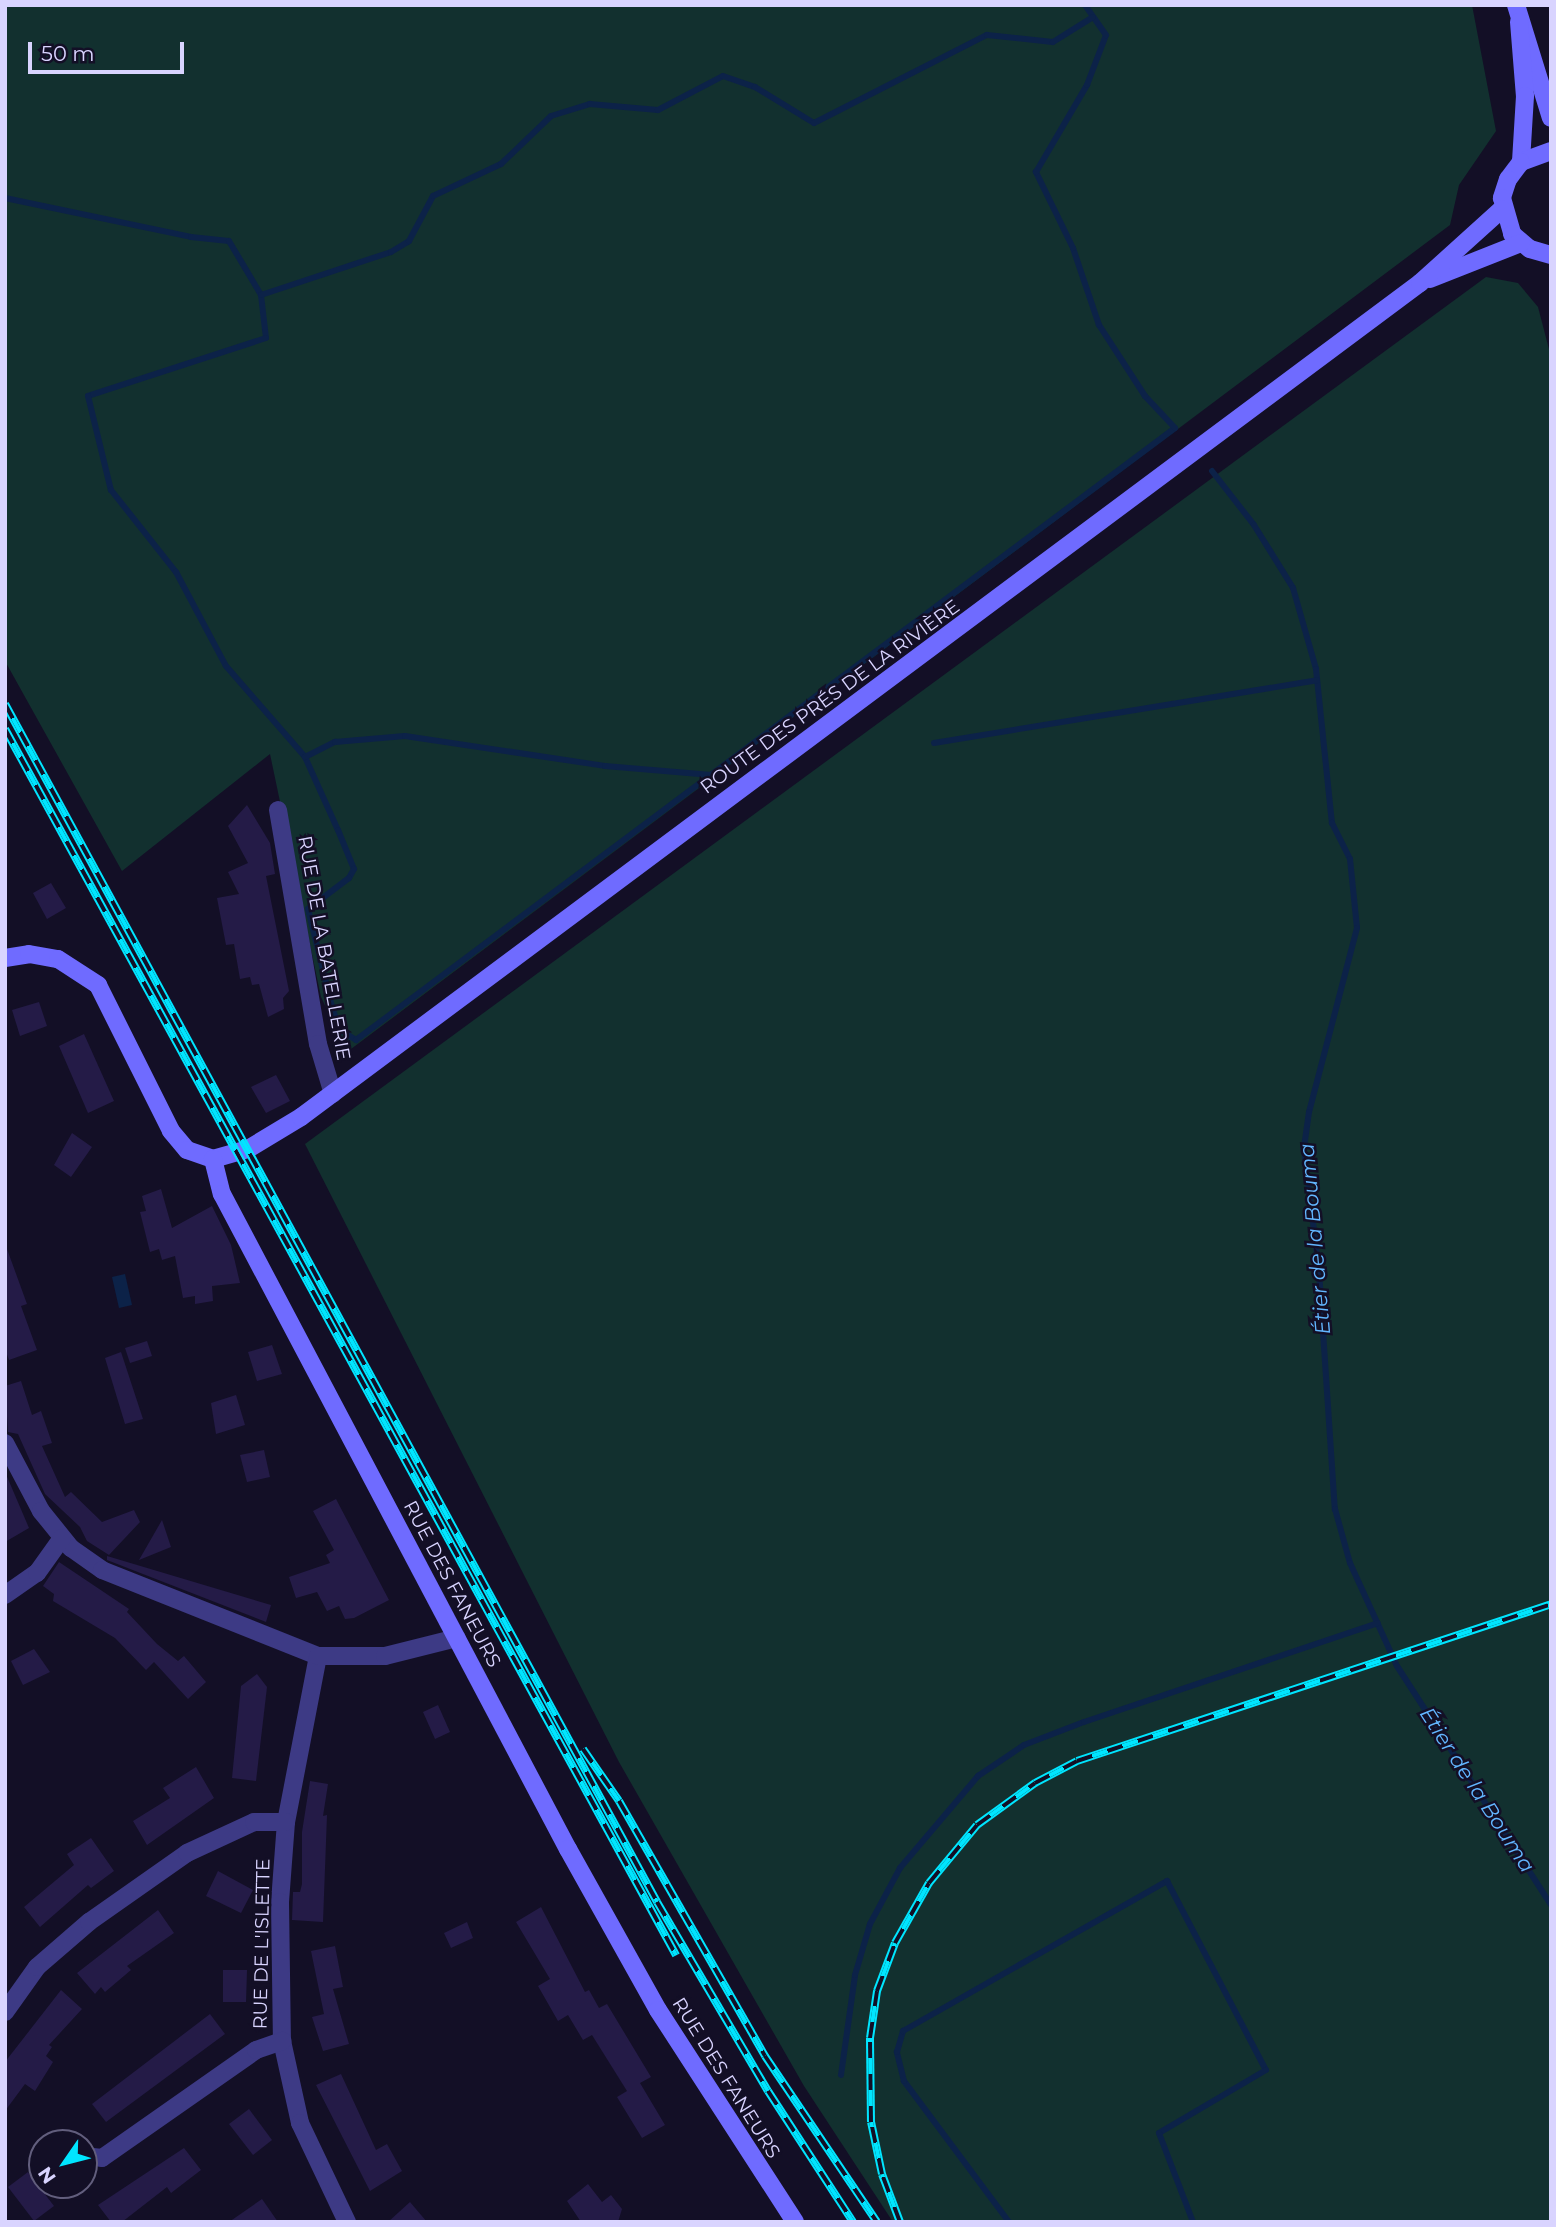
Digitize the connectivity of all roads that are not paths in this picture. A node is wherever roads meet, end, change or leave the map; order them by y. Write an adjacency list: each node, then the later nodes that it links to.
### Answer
1 (1518, 13): 2 (street); 4 (street)
2 (1551, 118)
3 (1551, 151): 4 (street)
4 (1521, 162): 5 (street)
5 (1502, 209): 6 (street); 9 (street, ROUTE DES PRÉS DE LA RIVIÈRE)
6 (1521, 243): 7 (street); 9 (street, ROUTE DES PRÉS DE LA RIVIÈRE)
7 (1545, 254): 8 (street)
8 (1551, 269)
9 (1420, 283): 12 (street, ROUTE DES PRÉS DE LA RIVIÈRE)
10 (278, 810): 12 (street, RUE DE LA BATELLERIE)
11 (5, 958): 13 (street)
12 (333, 1094): 13 (street, ROUTE DES PRÉS DE LA RIVIÈRE)
13 (213, 1159): 17 (street, RUE DES FANEURS)
14 (5, 1443): 15 (street)
15 (62, 1538): 16 (street); 18 (street)
16 (5, 1595)
17 (457, 1638): 18 (street); 24 (street, RUE DES FANEURS)
18 (318, 1656): 19 (street, RUE DE L'ISLETTE)
19 (286, 1822): 20 (street); 21 (street, RUE DE L'ISLETTE)
20 (5, 2011)
21 (282, 2041): 22 (street); 23 (street, RUE DE L'ISLETTE)
22 (98, 2157)
23 (348, 2222)
24 (795, 2222)

